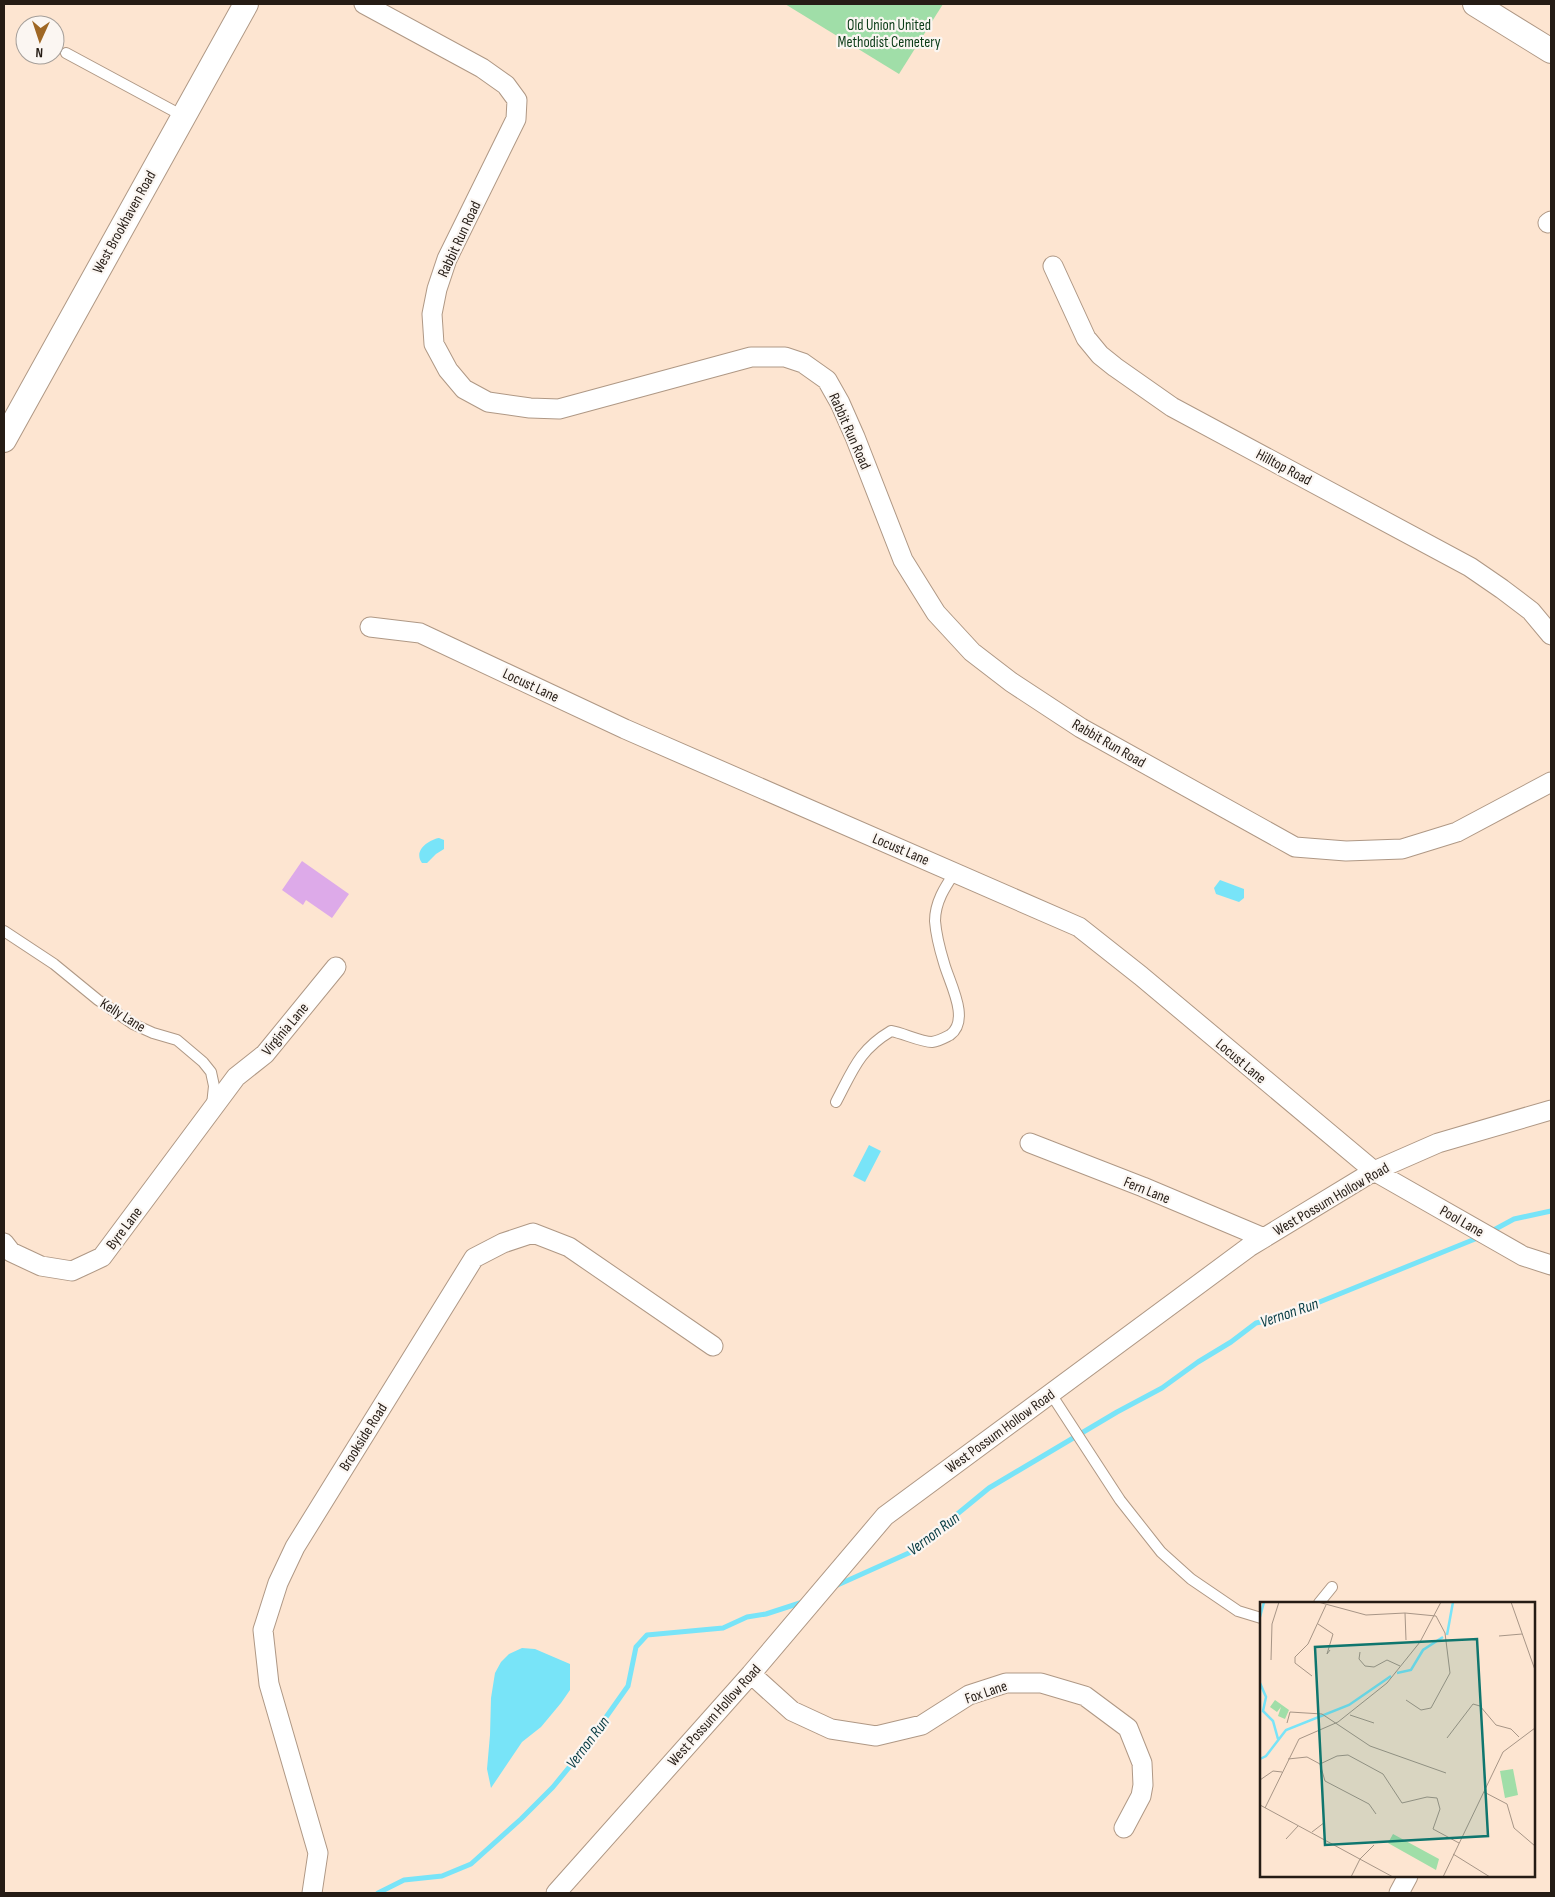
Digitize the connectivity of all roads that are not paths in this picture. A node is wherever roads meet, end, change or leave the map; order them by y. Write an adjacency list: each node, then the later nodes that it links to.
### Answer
1 (246, 4): 6 (street, West Brookhaven Road)
2 (364, 4): 11 (street, Rabbit Run Road)
3 (1475, 4): 4 (street)
4 (1551, 51)
5 (66, 54): 6 (lane)
6 (183, 116): 8 (street, West Brookhaven Road)
7 (1054, 266): 10 (street, Hilltop Road)
8 (6, 431)
9 (370, 627): 12 (street, Locust Lane)
10 (1551, 635)
11 (1551, 782)
12 (955, 872): 15 (lane); 19 (street, Locust Lane)
13 (4, 931): 17 (lane, Kelly Lane)
14 (336, 967): 17 (street, Virginia Lane)
15 (836, 1102)
16 (1551, 1110): 19 (street, West Possum Hollow Road)
17 (212, 1111): 21 (street, Byre Lane)
18 (1030, 1143): 20 (street, Fern Lane)
19 (1374, 1171): 20 (street, West Possum Hollow Road); 22 (street, Pool Lane)
20 (1264, 1238): 24 (street, West Possum Hollow Road)
21 (4, 1243)
22 (1551, 1265)
23 (713, 1346): 31 (street, Brookside Road)
24 (1051, 1394): 27 (lane); 28 (street, West Possum Hollow Road)
25 (1332, 1587): 26 (lane)
26 (1320, 1602)
27 (1260, 1618)
28 (751, 1674): 29 (street, Fox Lane); 32 (street, West Possum Hollow Road)
29 (1124, 1828)
30 (1407, 1877): 33 (street)
31 (312, 1893)
32 (556, 1893)
33 (1399, 1893)

